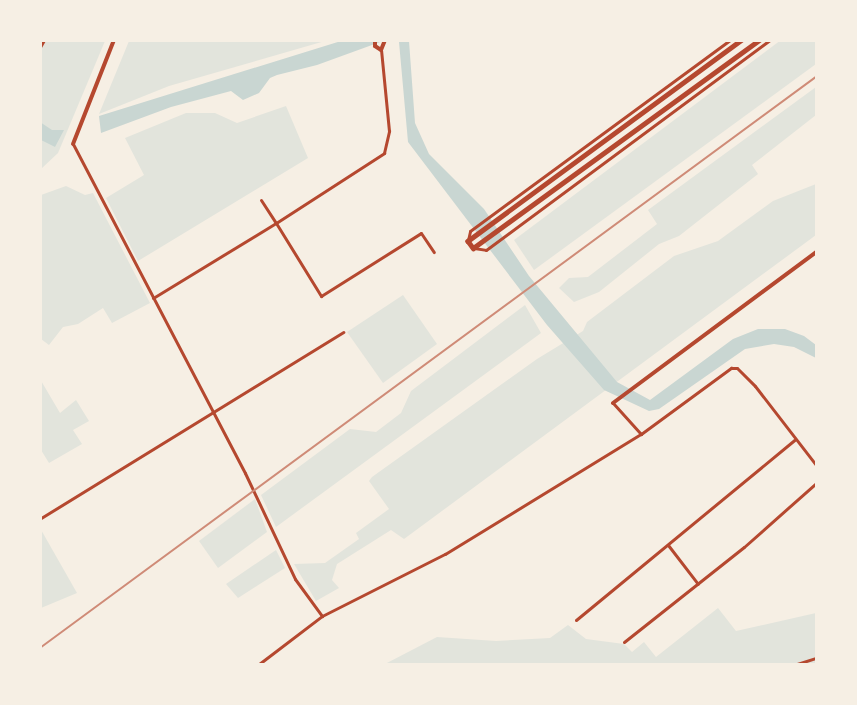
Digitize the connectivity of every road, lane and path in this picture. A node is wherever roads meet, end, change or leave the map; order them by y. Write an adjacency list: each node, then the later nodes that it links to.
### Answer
1 (44, 40): 9 (street)
2 (114, 40): 11 (street)
3 (730, 40): 14 (street)
4 (742, 40): 14 (main road)
5 (759, 40): 15 (main road)
6 (770, 40): 15 (street)
7 (375, 43): 10 (street)
8 (385, 43): 10 (street)
9 (40, 47)
10 (381, 50): 13 (street)
11 (73, 144): 18 (street)
12 (261, 200): 13 (street)
13 (276, 223): 16 (street); 18 (street)
14 (468, 241): 15 (main road)
15 (473, 248)
16 (434, 252)
17 (816, 252): 20 (street)
18 (153, 298): 21 (street)
19 (343, 332): 21 (street)
20 (614, 402): 22 (street)
21 (213, 414): 26 (street); 29 (street)
22 (641, 434): 23 (street); 29 (street)
23 (794, 440): 24 (street); 27 (street)
24 (816, 465)
25 (816, 483): 28 (street)
26 (41, 518)
27 (667, 544): 28 (street); 30 (street)
28 (698, 584): 31 (street)
29 (322, 616): 33 (street)
30 (576, 620)
31 (624, 642)
32 (816, 658): 34 (street)
33 (259, 664)
34 (797, 664)

